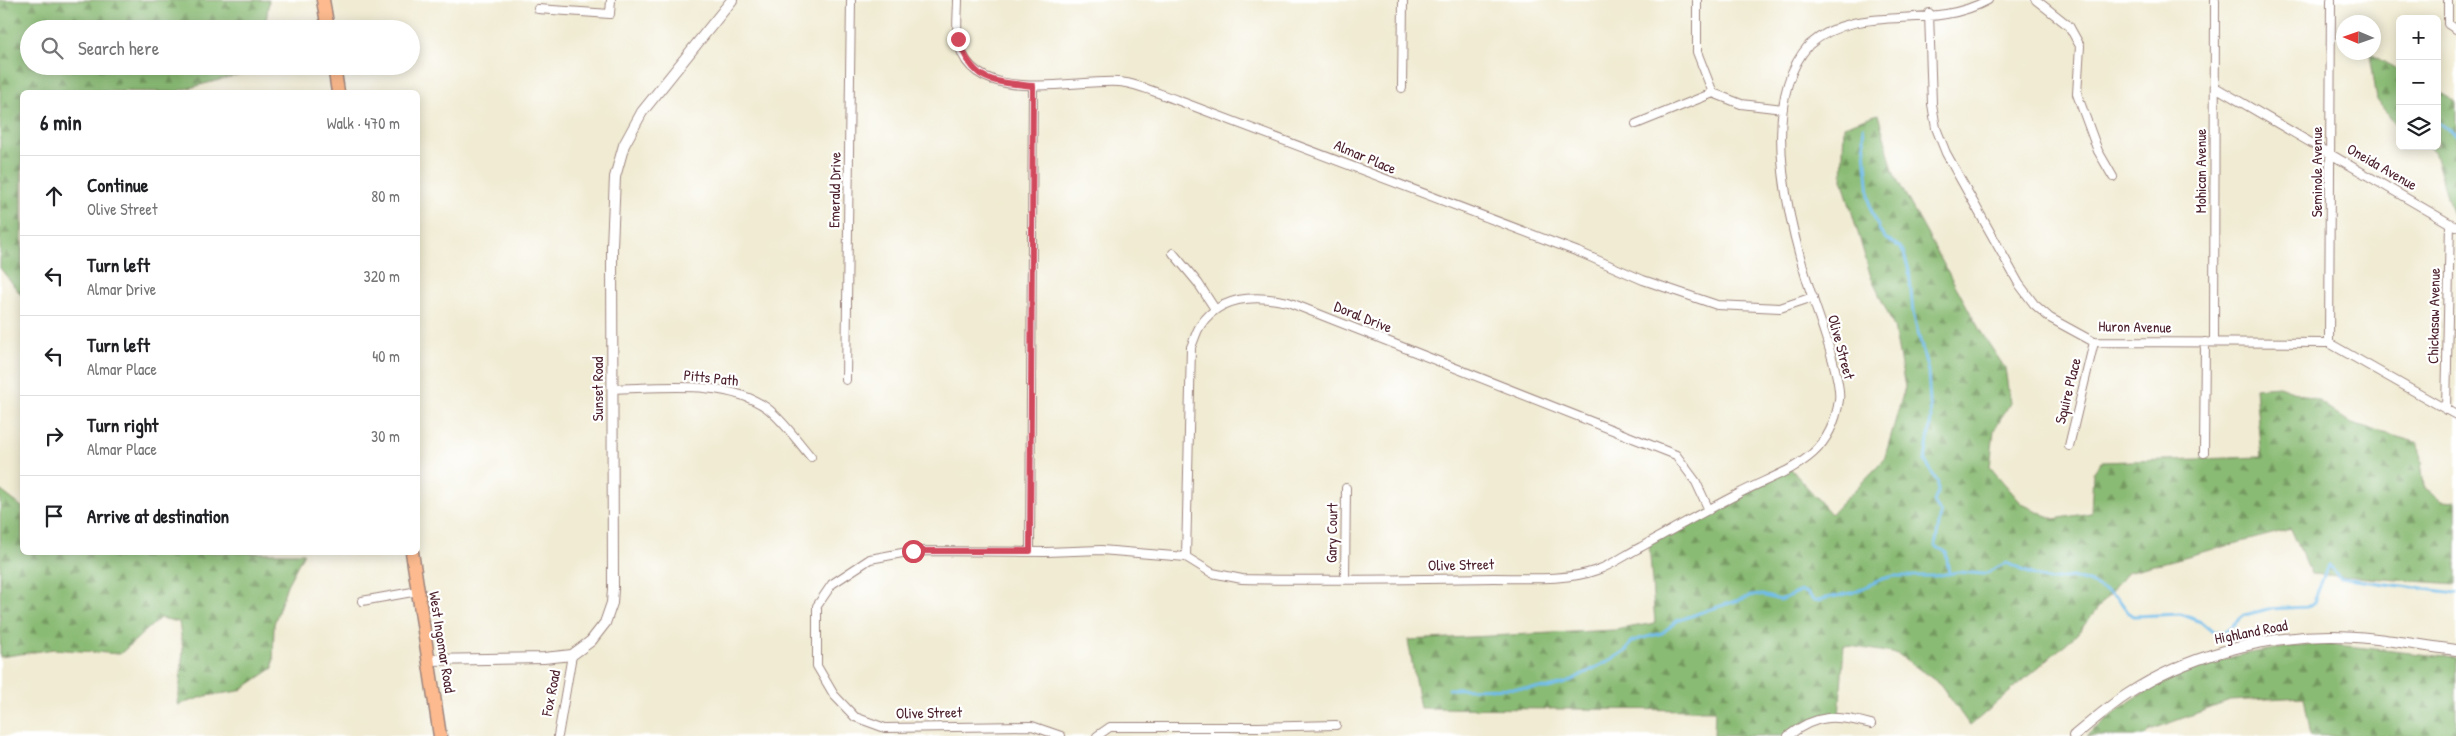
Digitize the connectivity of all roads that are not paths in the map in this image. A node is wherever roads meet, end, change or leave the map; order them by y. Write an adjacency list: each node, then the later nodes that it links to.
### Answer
1 (323, 0): 15 (main road)
2 (611, 0): 13 (street)
3 (732, 0): 36 (street, Sunset Road)
4 (850, 0): 35 (street, Emerald Drive)
5 (958, 0): 18 (street, Almar Place)
6 (1403, 0): 20 (street)
7 (1697, 0): 22 (street)
8 (1988, 0): 14 (street, Olive Street)
9 (2036, 0): 26 (street)
10 (2215, 0): 19 (street, Mohican Avenue)
11 (2332, 0): 25 (street, Seminole Avenue)
12 (2448, 0): 16 (street)
13 (538, 9)
14 (1929, 13): 23 (street, Olive Street); 32 (street, Huron Avenue)
15 (326, 20)
16 (2456, 29)
17 (335, 75): 21 (main road)
18 (1033, 86): 29 (street, Almar Place); 44 (street)
19 (2214, 87): 25 (street, Oneida Avenue); 31 (street, Mohican Avenue)
20 (1402, 88)
21 (338, 90)
22 (1713, 93): 23 (street); 24 (street)
23 (1783, 108): 29 (street, Olive Street)
24 (1636, 124)
25 (2331, 154): 27 (street, Oneida Avenue); 34 (street, Seminole Avenue)
26 (2114, 177)
27 (2453, 225): 37 (street, Chickasaw Avenue)
28 (1173, 253): 30 (street)
29 (1813, 297): 43 (street, Olive Street)
30 (1215, 310): 43 (street, Doral Drive); 46 (street, Doral Drive)
31 (2214, 341): 33 (street, Huron Avenue); 34 (street, Huron Avenue)
32 (2094, 342): 33 (street, Huron Avenue); 39 (street, Squire Place)
33 (2204, 342): 40 (street)
34 (2329, 343): 37 (street, Huron Avenue)
35 (846, 380)
36 (613, 389): 41 (street, Pitts Path); 51 (street, Sunset Road)
37 (2446, 410): 38 (street, Huron Avenue)
38 (2456, 414)
39 (2069, 446)
40 (2204, 453)
41 (811, 457)
42 (1346, 488): 47 (street, Gary Court)
43 (1709, 510): 47 (street, Olive Street)
44 (1030, 551): 46 (street, Olive Street); 57 (street, Olive Street)
45 (412, 555): 48 (main road, West Ingomar Road)
46 (1186, 557): 47 (street, Olive Street)
47 (1345, 579)
48 (418, 591): 49 (street); 52 (main road, West Ingomar Road)
49 (362, 601)
50 (2456, 650): 60 (street, Highland Road)
51 (572, 655): 52 (street); 56 (street, Fox Road)
52 (428, 660): 55 (main road, West Ingomar Road)
53 (1871, 724): 59 (street)
54 (1336, 725): 58 (street)
55 (440, 736)
56 (558, 736)
57 (1061, 736)
58 (1097, 736)
59 (1788, 736)
60 (2074, 736)

